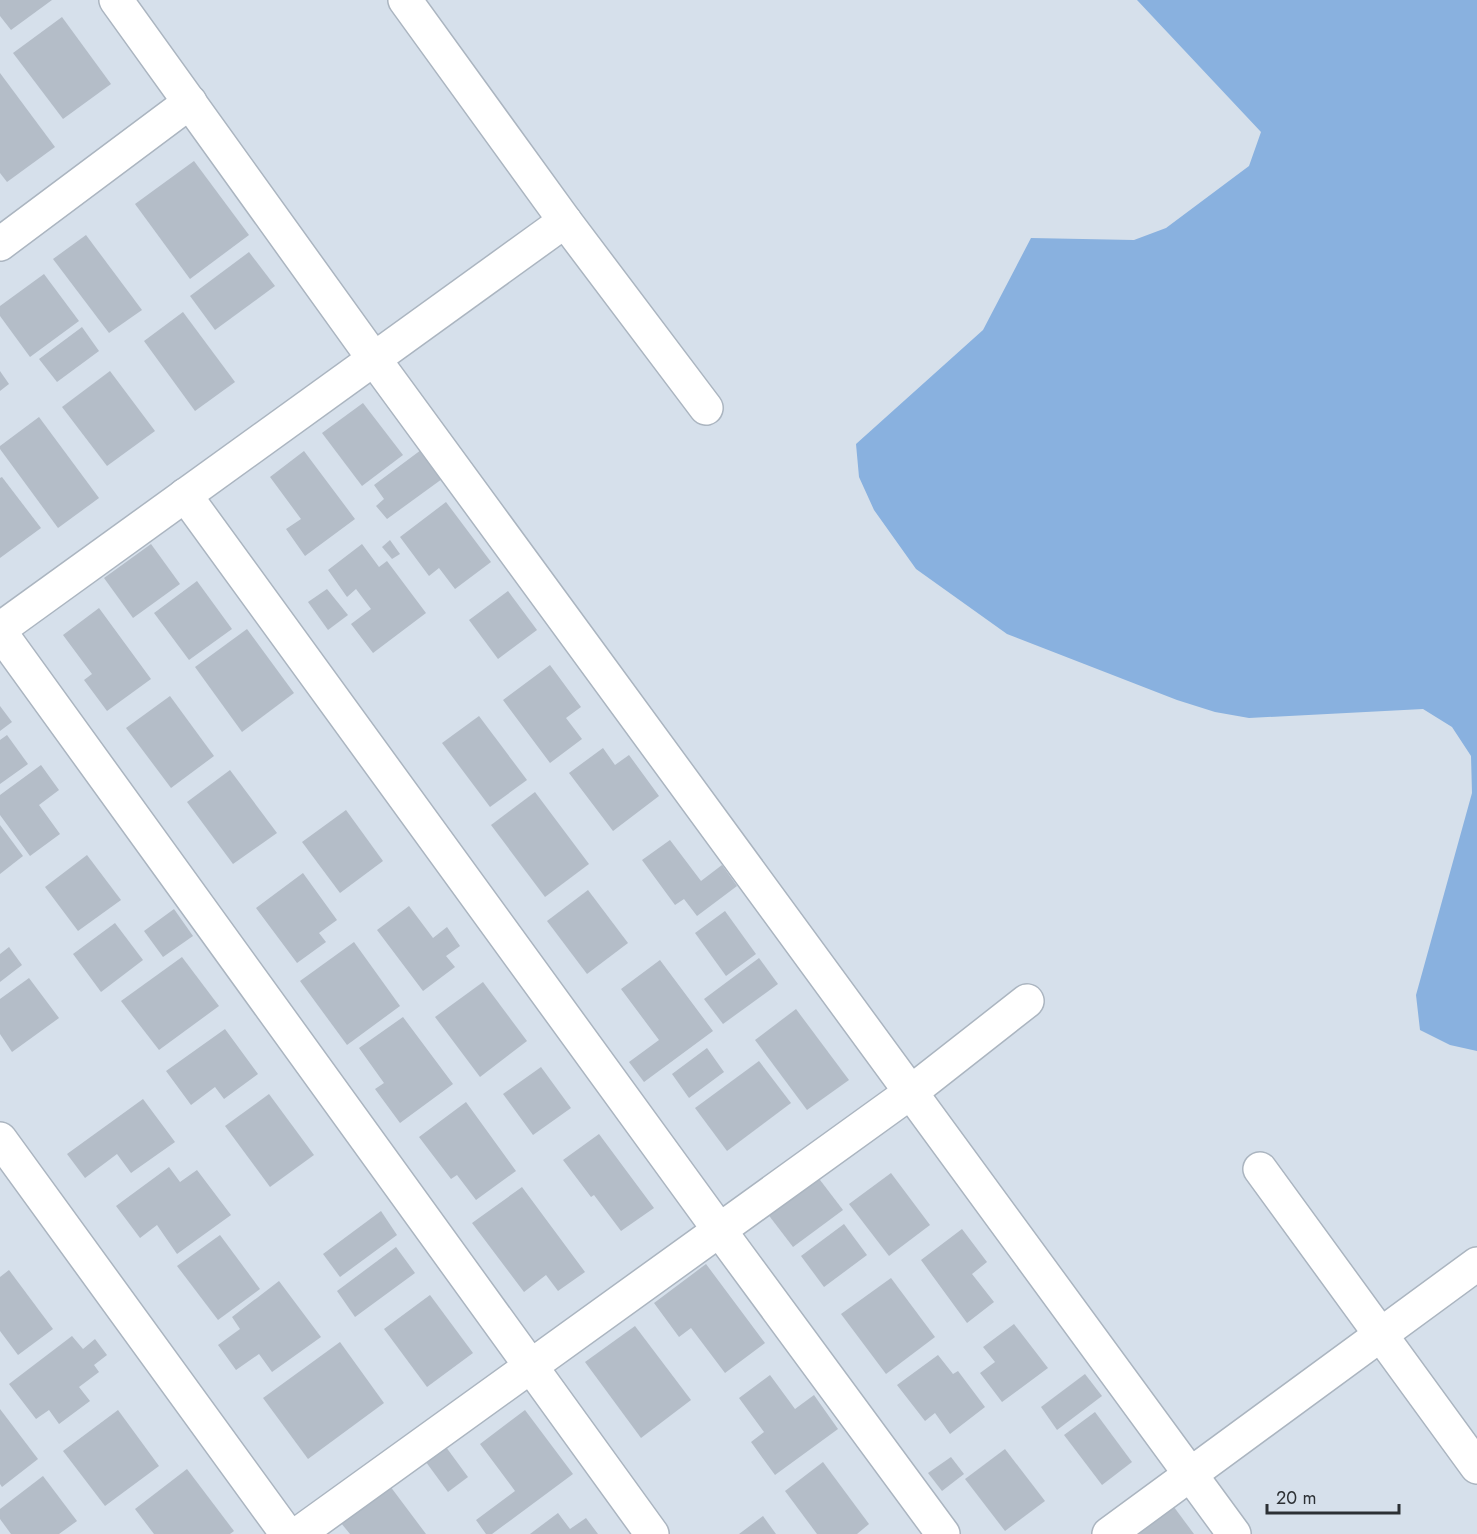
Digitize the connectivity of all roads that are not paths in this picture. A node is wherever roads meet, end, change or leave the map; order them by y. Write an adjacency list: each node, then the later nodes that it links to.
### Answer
1 (116, 0): 3 (street)
2 (405, 0): 4 (street)
3 (190, 102): 5 (street); 6 (street)
4 (565, 221): 6 (street); 7 (street)
5 (0, 244)
6 (374, 359): 8 (street); 11 (street)
7 (706, 408)
8 (185, 495): 9 (street); 14 (street)
9 (0, 630): 17 (street)
10 (1027, 1001): 11 (street)
11 (911, 1092): 14 (street); 19 (street)
12 (0, 1139): 20 (street)
13 (1260, 1169): 16 (street)
14 (720, 1231): 17 (street); 23 (street)
15 (1477, 1264): 16 (street)
16 (1381, 1335): 18 (street); 19 (street)
17 (530, 1366): 21 (street); 22 (street)
18 (1477, 1467)
19 (1191, 1474): 24 (street); 25 (street)
20 (287, 1534)
21 (298, 1534)
22 (652, 1534)
23 (943, 1534)
24 (1109, 1534)
25 (1234, 1534)

